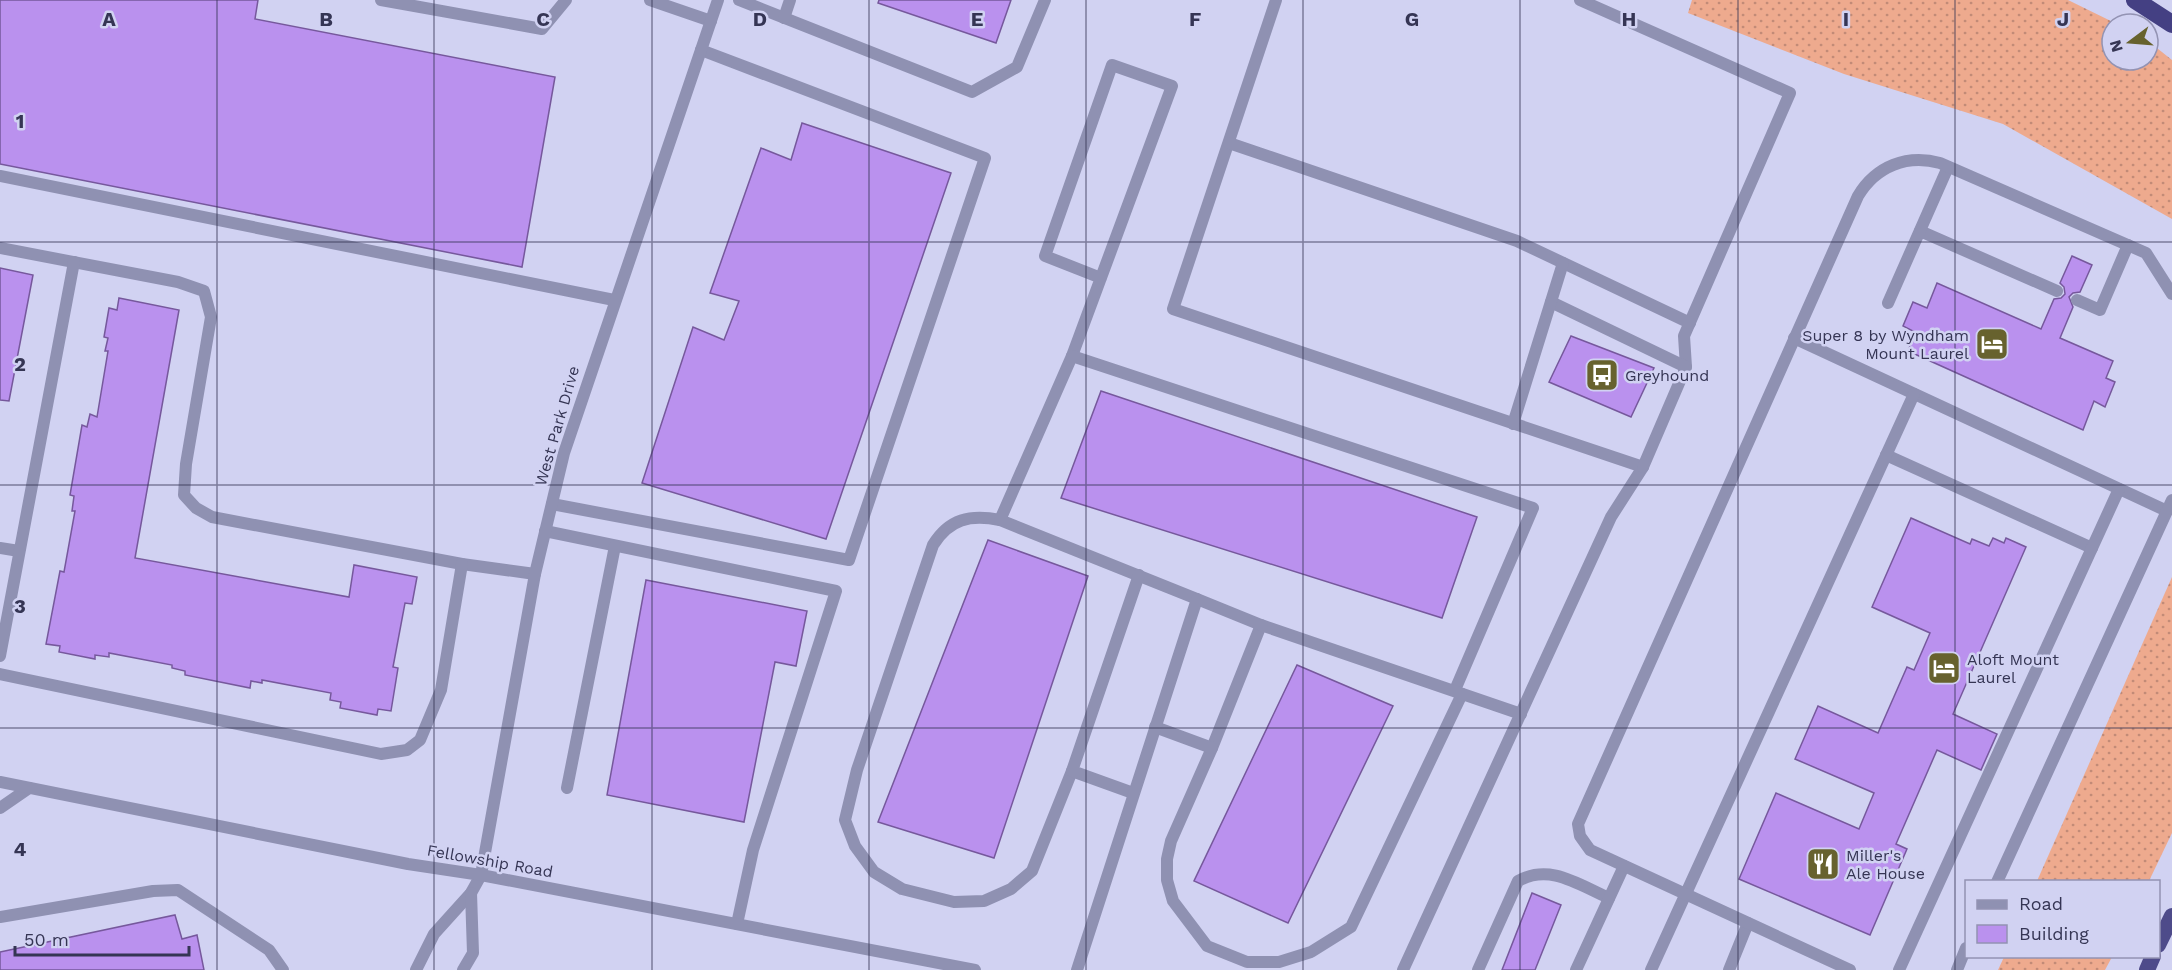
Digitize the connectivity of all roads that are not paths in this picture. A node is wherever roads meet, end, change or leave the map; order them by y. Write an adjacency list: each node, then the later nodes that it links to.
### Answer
1 (381, 0): 2 (street)
2 (566, 0)
3 (650, 0): 12 (street)
4 (718, 0): 12 (street, West Park Drive)
5 (739, 0): 11 (street)
6 (790, 0): 11 (street)
7 (1045, 0): 11 (street)
8 (1276, 0): 15 (street)
9 (1580, 0): 30 (street)
10 (2135, 0): 13 (highway)
11 (784, 18)
12 (711, 21): 14 (street, West Park Drive)
13 (2172, 24)
14 (700, 50): 26 (street, West Park Drive); 39 (street)
15 (1229, 143): 22 (street); 35 (street)
16 (1947, 167): 18 (street); 19 (street); 31 (street)
17 (0, 176): 26 (street)
18 (1920, 231): 24 (street); 29 (street)
19 (2128, 245): 25 (street); 27 (street)
20 (0, 248): 21 (street)
21 (74, 262): 46 (street); 47 (street)
22 (1563, 263): 28 (street); 30 (street)
23 (1101, 278): 23 (street); 32 (street)
24 (2057, 291)
25 (2172, 294)
26 (614, 300): 39 (street, West Park Drive)
27 (2077, 300)
28 (1551, 302): 33 (street); 35 (street)
29 (1888, 303)
30 (1690, 323): 33 (street)
31 (1794, 338): 34 (street); 64 (street)
32 (1072, 356): 41 (street); 54 (street)
33 (1686, 367): 37 (street)
34 (1914, 394): 36 (street); 38 (street)
35 (1513, 424): 37 (street)
36 (1886, 455): 45 (street); 68 (street)
37 (1643, 467): 55 (street)
38 (2119, 489): 40 (street); 45 (street)
39 (552, 504): 42 (street, West Park Drive)
40 (2169, 505): 66 (street)
41 (1000, 520): 49 (street); 58 (street)
42 (545, 531): 43 (street); 48 (street, West Park Drive)
43 (615, 546): 61 (street); 73 (street)
44 (0, 548): 46 (street)
45 (2092, 548): 87 (street)
46 (19, 551): 52 (street)
47 (462, 564): 48 (street); 53 (street)
48 (535, 574): 65 (street, West Park Drive)
49 (1139, 575): 50 (street); 58 (street)
50 (1197, 598): 51 (street); 56 (street)
51 (1261, 625): 54 (street); 57 (street)
52 (0, 656)
53 (0, 674)
54 (1459, 692): 55 (street); 57 (street)
55 (1521, 714): 81 (street)
56 (1155, 727): 57 (street); 62 (street)
57 (1212, 748)
58 (1072, 771): 62 (street)
59 (0, 782): 60 (street, Fellowship Road)
60 (29, 788): 63 (street); 65 (street, Fellowship Road)
61 (567, 788)
62 (1133, 793): 80 (street)
63 (0, 808)
64 (1624, 866): 68 (street); 69 (street)
65 (481, 875): 67 (street, West Park Drive); 73 (street, Fellowship Road)
66 (1998, 880)
67 (471, 893): 77 (street, West Park Drive); 78 (street)
68 (1685, 894): 72 (street); 84 (street)
69 (1609, 898): 82 (street); 83 (street)
70 (2172, 916): 74 (highway)
71 (0, 917): 76 (street)
72 (1748, 923): 85 (street); 86 (street)
73 (737, 924): 79 (street, Fellowship Road)
74 (2160, 941)
75 (1965, 950): 88 (street)
76 (283, 970)
77 (417, 970)
78 (463, 970)
79 (975, 970)
80 (1077, 970)
81 (1402, 970)
82 (1478, 970)
83 (1576, 970)
84 (1651, 970)
85 (1729, 970)
86 (1850, 970)
87 (1899, 970)
88 (1957, 970)

